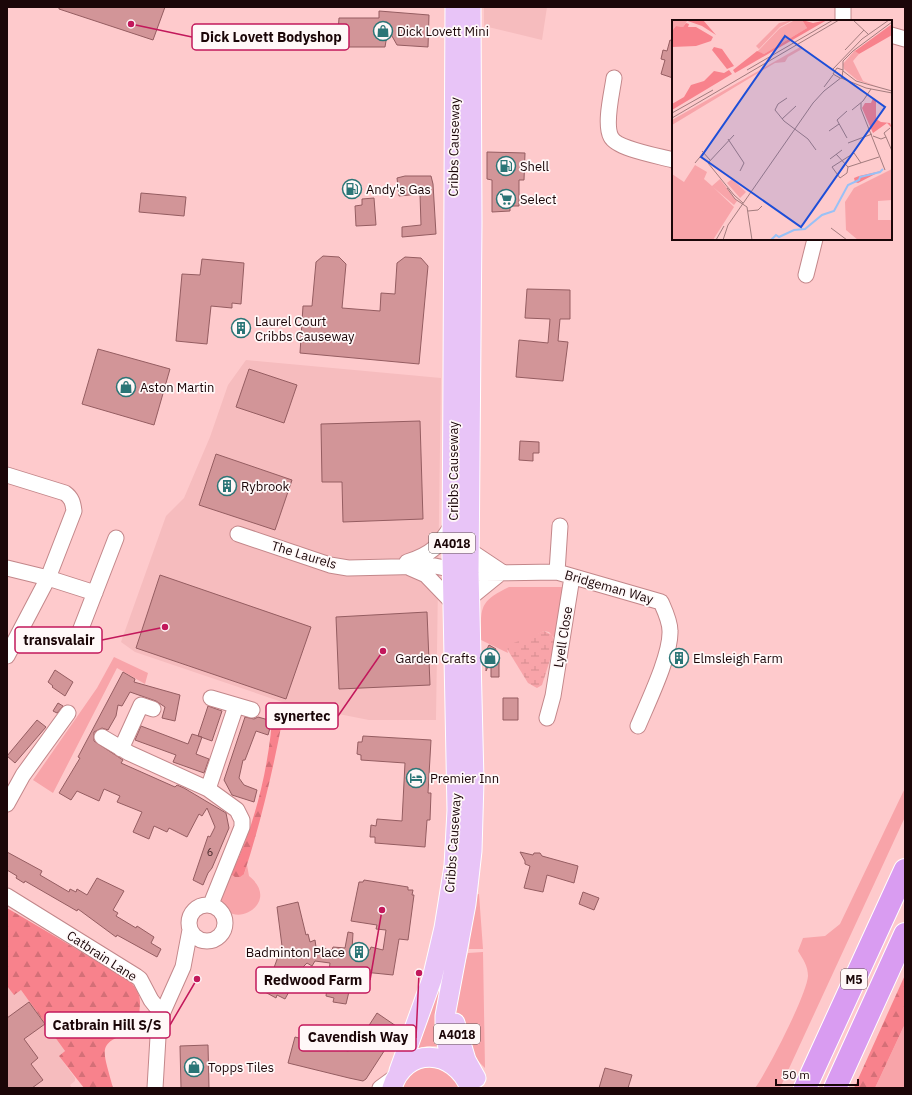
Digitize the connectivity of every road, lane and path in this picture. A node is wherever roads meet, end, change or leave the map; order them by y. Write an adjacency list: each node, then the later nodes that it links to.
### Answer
1 (456, 7): 12 (main road, Cribbs Causeway / A4018)
2 (471, 7): 16 (main road, Cribbs Causeway / A4018)
3 (843, 7): 4 (street)
4 (843, 20)
5 (892, 35): 6 (street)
6 (905, 39)
7 (614, 78): 8 (street)
8 (672, 160)
9 (815, 240): 10 (street)
10 (806, 275)
11 (7, 475): 23 (street)
12 (452, 524): 17 (street, The Laurels); 19 (main road, Cribbs Causeway / A4018)
13 (560, 526): 21 (street, Bridgeman Way)
14 (238, 534): 17 (street, The Laurels)
15 (116, 538): 24 (street)
16 (469, 550): 19 (main road, Cribbs Causeway / A4018); 20 (street)
17 (395, 566): 19 (street, The Laurels); 25 (street, The Laurels)
18 (7, 568): 23 (street)
19 (460, 571): 20 (street, Bridgeman Way); 25 (main road, Cribbs Causeway / A4018)
20 (502, 572): 21 (street, Bridgeman Way); 25 (street)
21 (557, 572): 22 (street, Bridgeman Way)
22 (572, 577): 33 (street, Lyell Close); 34 (street, Bridgeman Way)
23 (48, 578): 24 (street); 27 (street)
24 (95, 593): 26 (street)
25 (462, 600): 47 (main road, Cribbs Causeway / A4018); 48 (main road, Cribbs Causeway / A4018)
26 (75, 644)
27 (7, 656)
28 (211, 698): 29 (street)
29 (236, 706): 31 (street); 37 (street)
30 (153, 709): 36 (street)
31 (252, 710)
32 (68, 713): 38 (street)
33 (547, 718)
34 (638, 726)
35 (102, 737): 36 (street)
36 (121, 749): 37 (street)
37 (208, 789): 41 (street)
38 (7, 804)
39 (905, 870): 51 (highway, M5)
40 (7, 896): 46 (street, Catbrain Lane)
41 (210, 904): 42 (street); 44 (street)
42 (190, 930): 44 (street); 45 (street)
43 (905, 934): 52 (highway, M5)
44 (208, 941): 45 (street)
45 (183, 967): 46 (street)
46 (162, 1014): 49 (street)
47 (466, 1076): 48 (main road, A4018)
48 (395, 1079): 50 (street)
49 (155, 1088)
50 (380, 1088)
51 (805, 1088)
52 (835, 1088)

